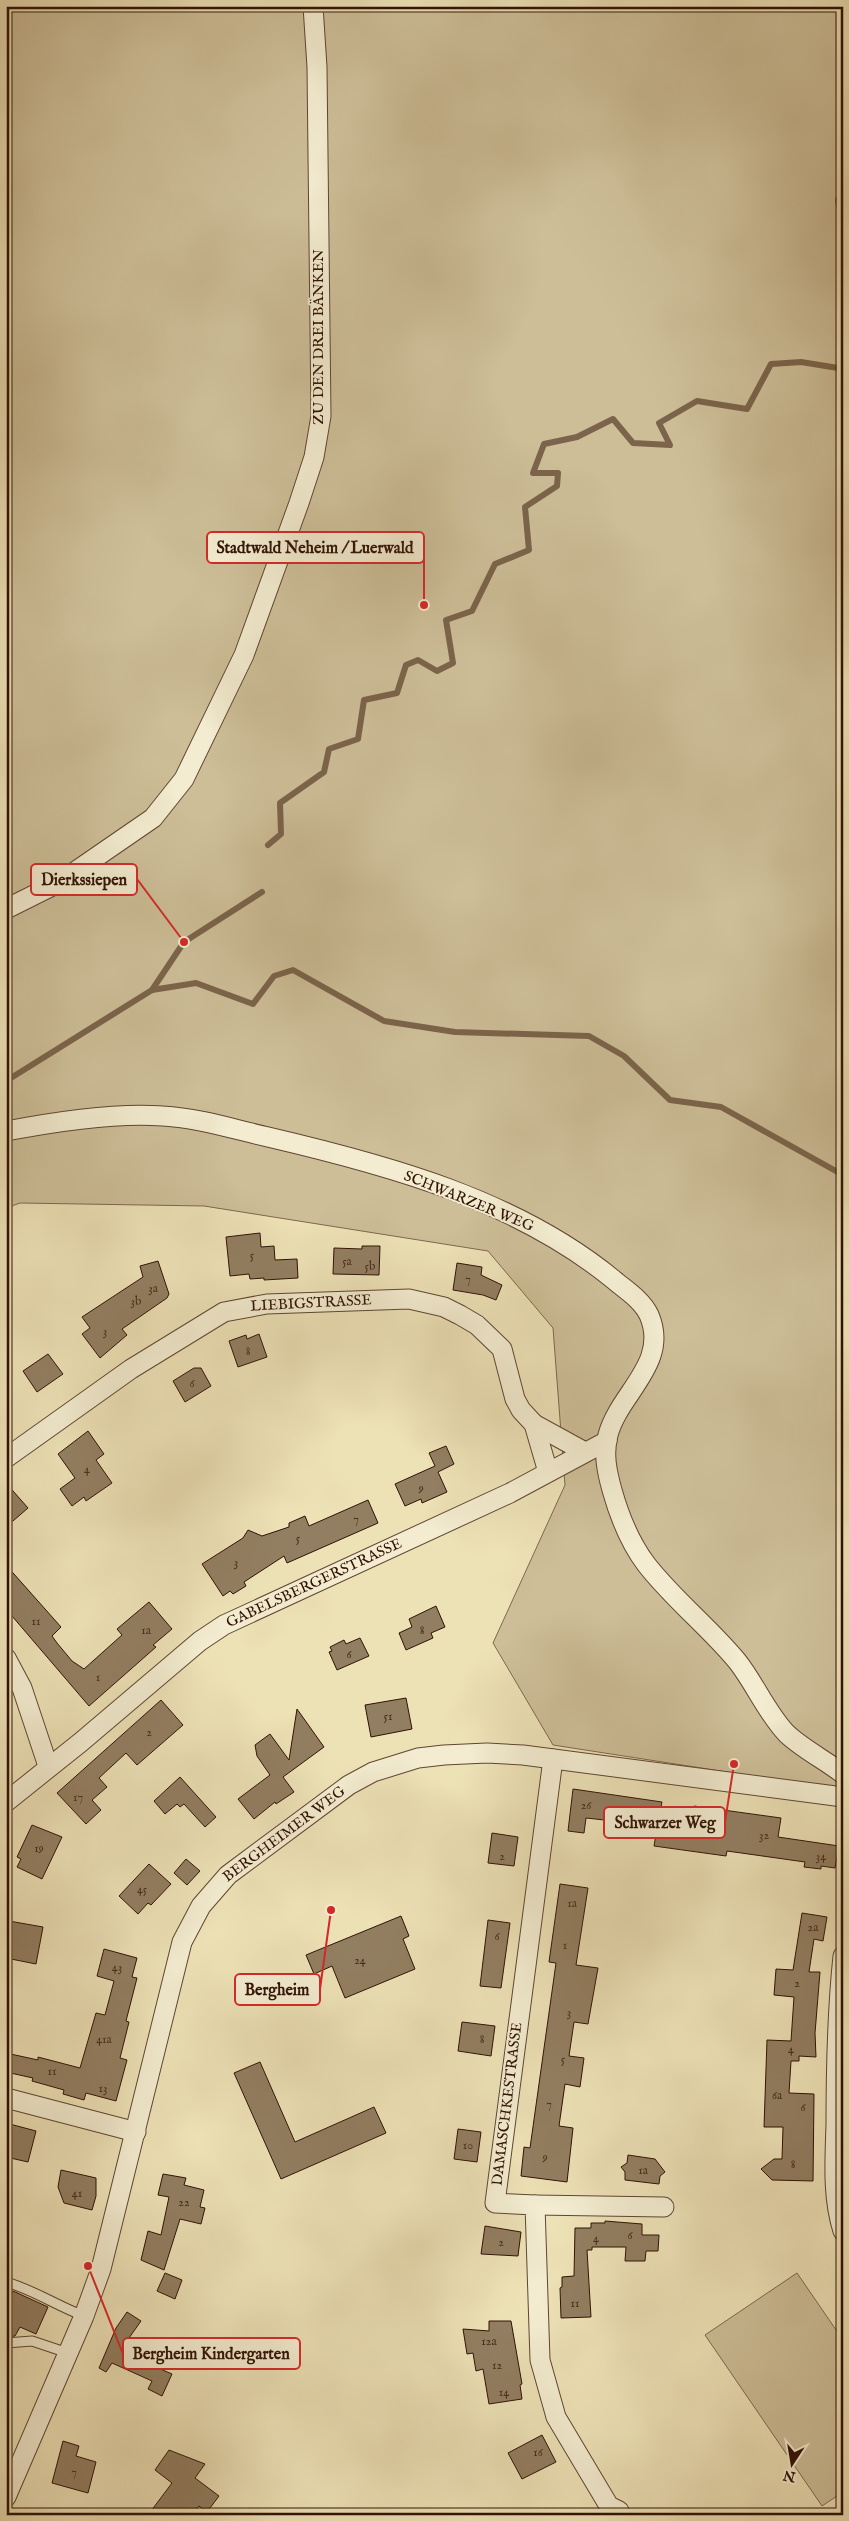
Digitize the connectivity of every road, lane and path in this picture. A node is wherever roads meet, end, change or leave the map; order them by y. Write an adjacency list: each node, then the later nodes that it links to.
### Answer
1 (313, 6): 2 (street, ZU DEN DREI BÄNKEN)
2 (6, 909)
3 (6, 1131): 5 (street, SCHWARZER WEG)
4 (534, 1424): 6 (street, LIEBIGSTRASSE); 7 (street, LIEBIGSTRASSE); 8 (street, LIEBIGSTRASSE)
5 (607, 1441): 6 (street, GABELSBERGERSTRASSE); 12 (street, SCHWARZER WEG)
6 (585, 1452): 8 (street, GABELSBERGERSTRASSE)
7 (6, 1458)
8 (548, 1472): 11 (street, GABELSBERGERSTRASSE)
9 (6, 1658): 11 (street)
10 (553, 1759): 13 (street, BERGHEIMER WEG); 17 (street, BERGHEIMER WEG); 18 (street, DAMASCHKESTRASSE)
11 (48, 1766): 14 (street, GABELSBERGERSTRASSE)
12 (843, 1774)
13 (843, 1797)
14 (6, 1802)
15 (843, 1956): 19 (street)
16 (6, 2098): 17 (street)
17 (136, 2132): 23 (street, BERGHEIMER WEG)
18 (535, 2205): 20 (street); 27 (street)
19 (840, 2206): 21 (street)
20 (664, 2207)
21 (843, 2231)
22 (6, 2282): 23 (lane)
23 (84, 2316): 25 (street, BERGHEIMER WEG)
24 (6, 2343): 25 (lane)
25 (68, 2353): 26 (street, BERGHEIMER WEG)
26 (6, 2497)
27 (619, 2511)

